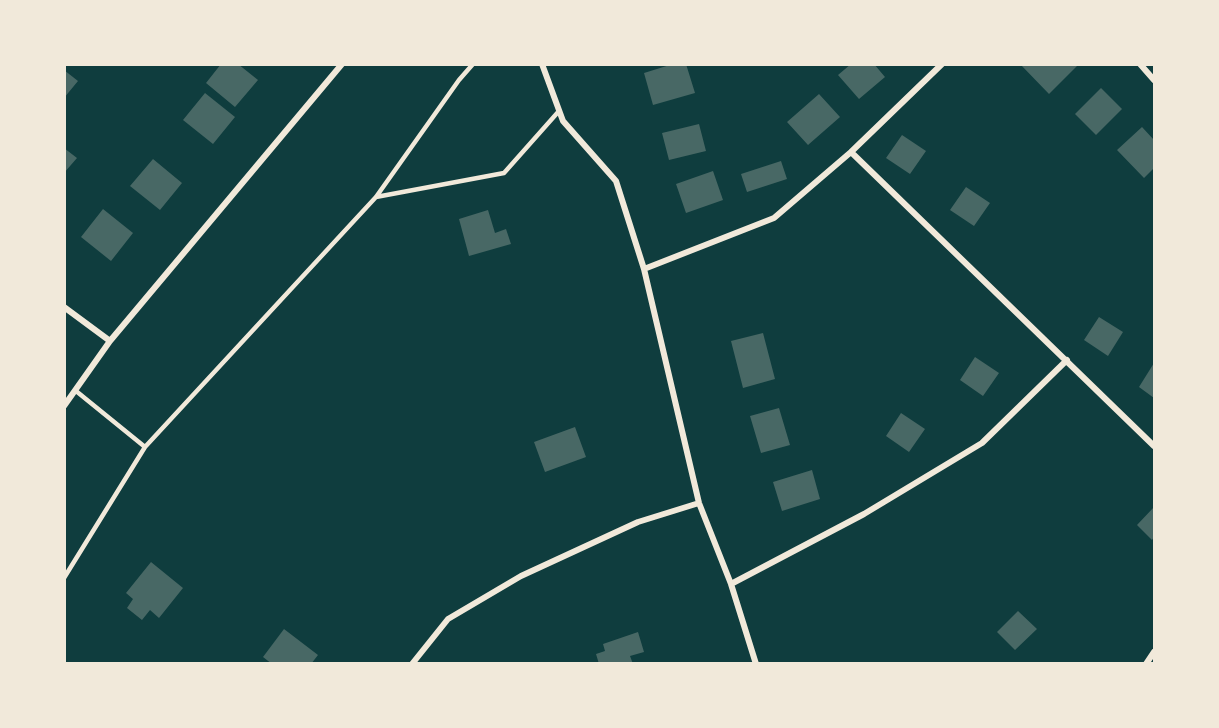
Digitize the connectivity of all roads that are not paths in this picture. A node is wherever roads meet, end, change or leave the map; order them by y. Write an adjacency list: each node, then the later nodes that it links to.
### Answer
1 (342, 64): 12 (street)
2 (472, 64): 9 (lane)
3 (542, 64): 7 (street)
4 (942, 64): 8 (street)
5 (1140, 64): 6 (street)
6 (1155, 80)
7 (559, 111): 9 (lane); 10 (street)
8 (850, 152): 10 (street); 13 (street)
9 (376, 196): 17 (lane)
10 (644, 269): 18 (street)
11 (64, 307): 12 (street)
12 (110, 340): 14 (street)
13 (1067, 360): 16 (street); 20 (street)
14 (76, 391): 15 (street); 17 (lane)
15 (64, 406)
16 (1155, 446)
17 (145, 447): 19 (lane)
18 (699, 503): 20 (street); 22 (street)
19 (64, 578)
20 (731, 584): 23 (street)
21 (1155, 652): 24 (street)
22 (412, 663)
23 (756, 663)
24 (1146, 663)

